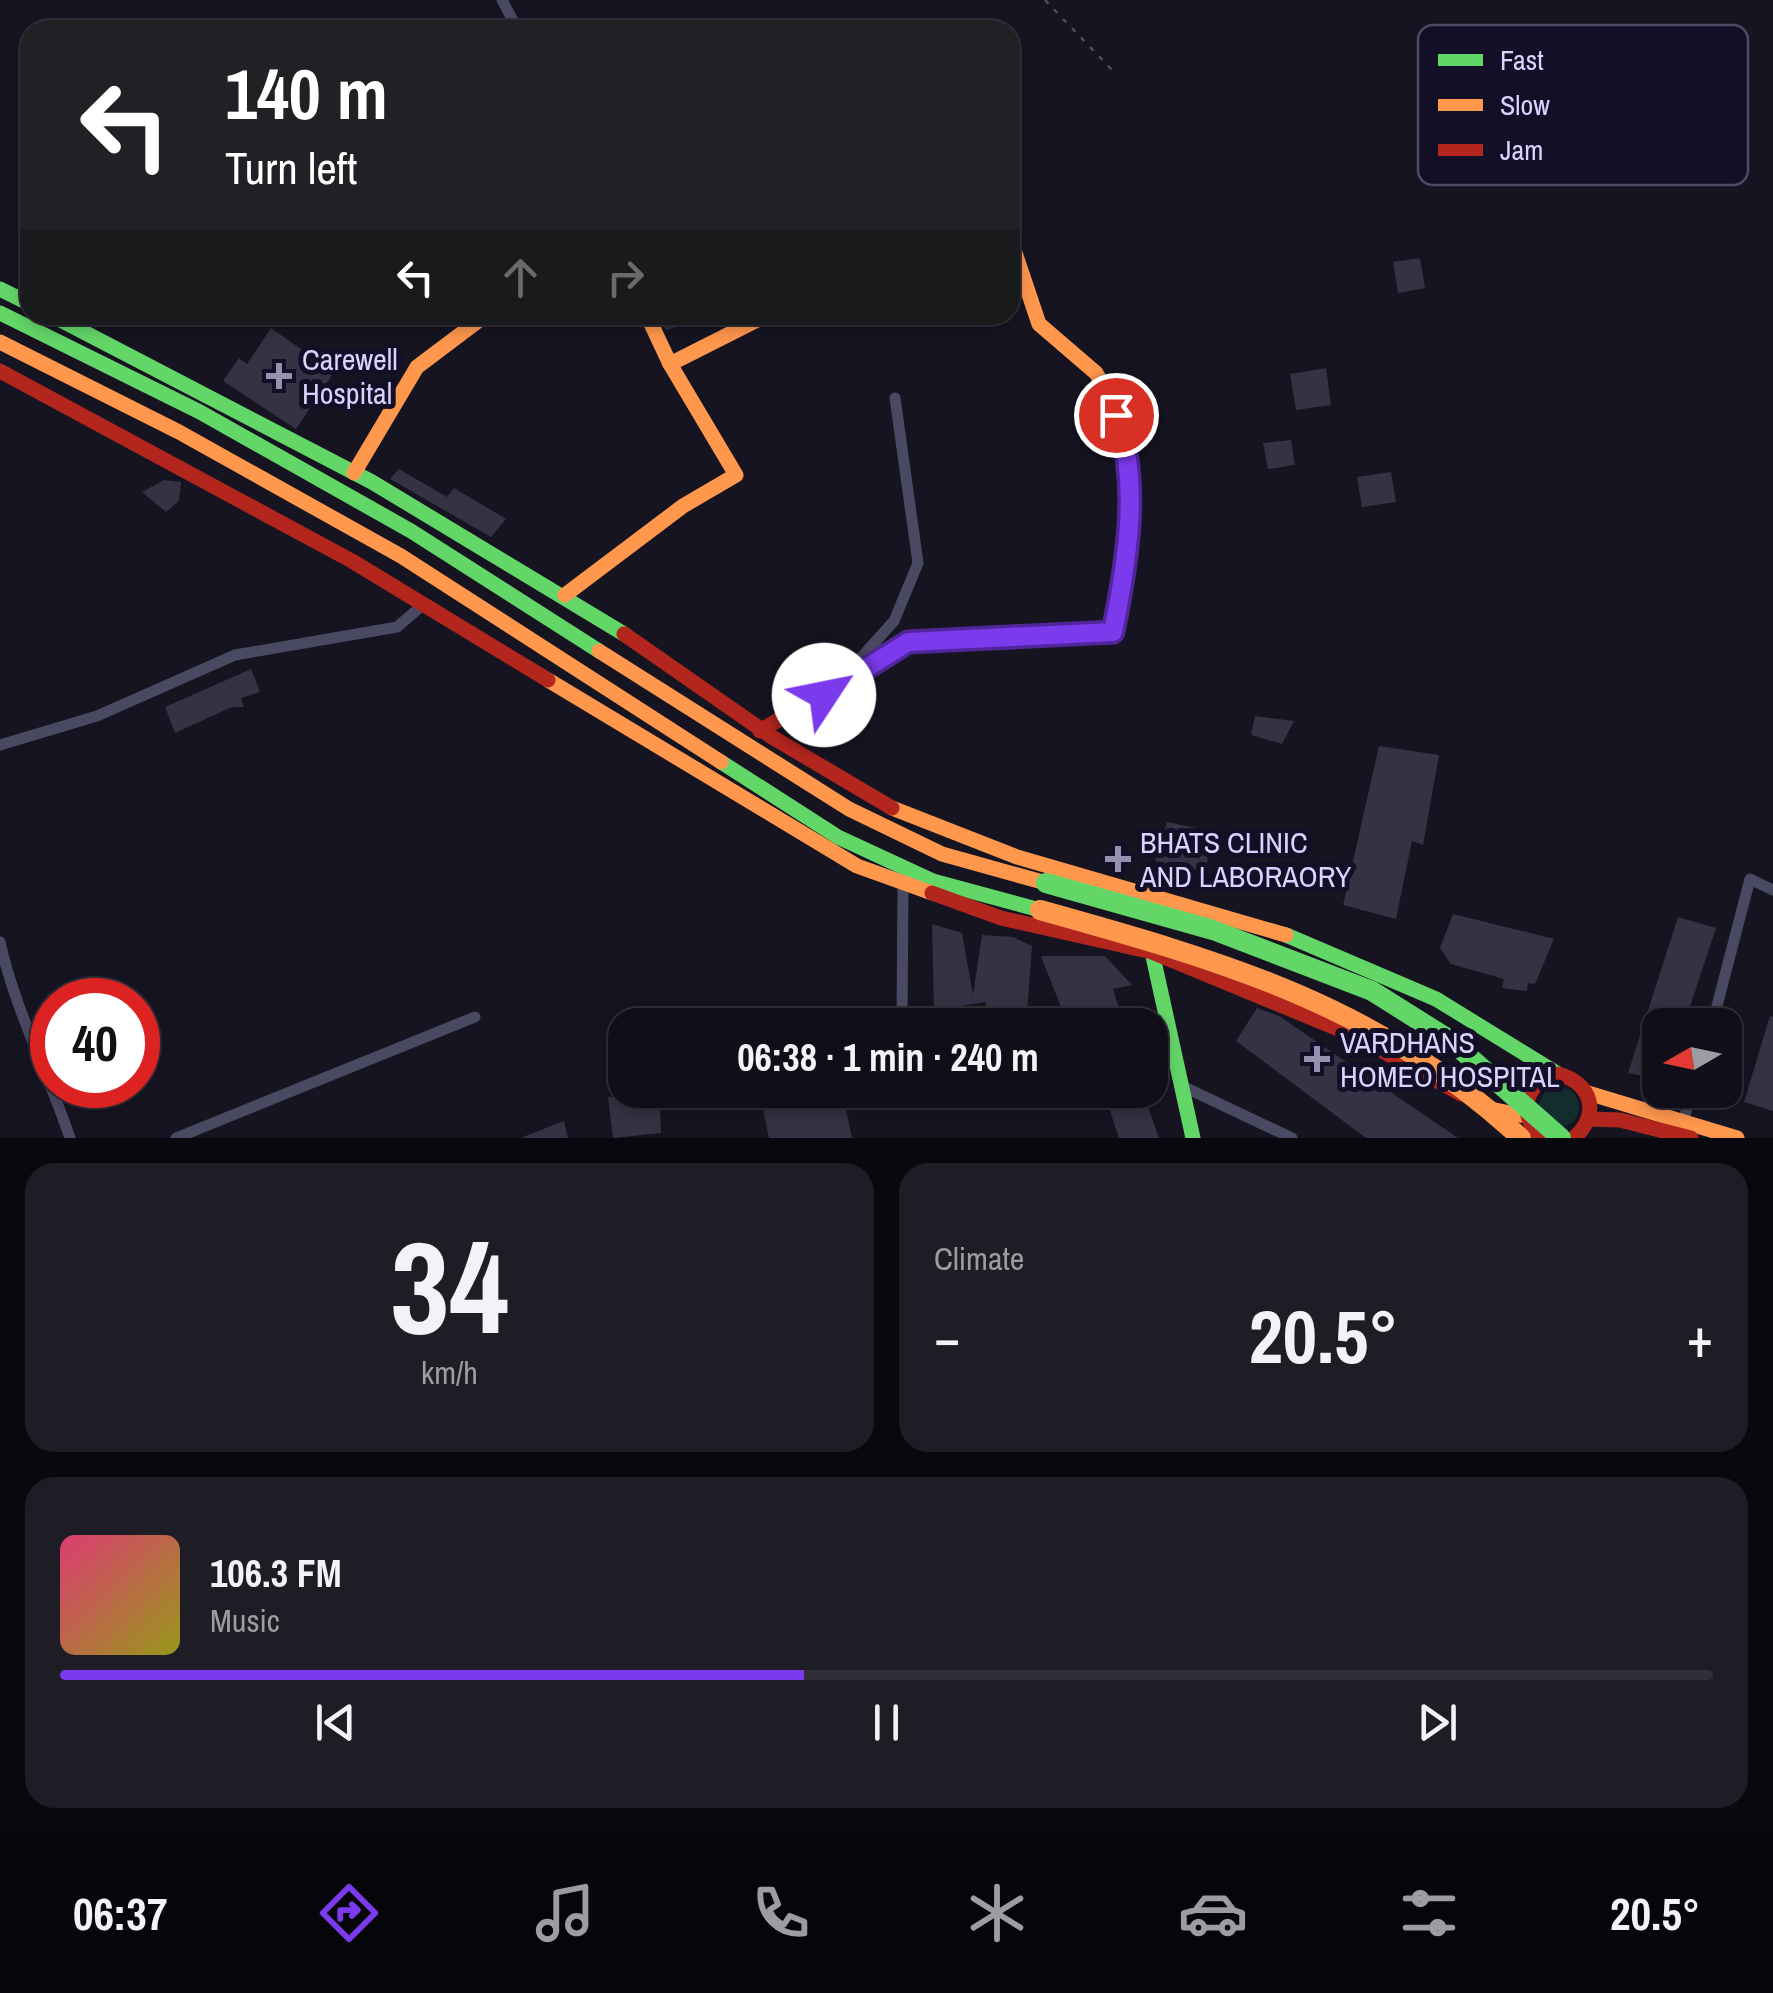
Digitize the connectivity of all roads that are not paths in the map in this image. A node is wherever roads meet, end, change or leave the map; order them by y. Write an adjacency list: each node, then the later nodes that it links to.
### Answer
1 (1020, 265): 14 (main road)
2 (26, 325): 36 (main road, bridge)
3 (71, 325): 11 (main road)
4 (472, 325): 11 (main road)
5 (652, 325): 8 (main road)
6 (747, 325): 8 (main road)
7 (0, 342): 34 (main road, bridge)
8 (670, 364): 12 (main road)
9 (0, 371): 13 (main road)
10 (895, 398): 14 (street)
11 (354, 472): 12 (main road)
12 (566, 595): 15 (main road)
13 (424, 604): 16 (street); 17 (main road)
14 (860, 671): 15 (main road)
15 (760, 730): 24 (main road)
16 (0, 745)
17 (902, 885): 20 (main road); 21 (street)
18 (1773, 890): 22 (street)
19 (0, 942): 30 (street)
20 (1152, 952): 25 (main road); 27 (main road)
21 (902, 1008)
22 (1716, 1008)
23 (476, 1017): 31 (street)
24 (1558, 1074): 26 (main road); 27 (main road)
25 (1182, 1086): 32 (main road); 33 (street)
26 (1588, 1093): 28 (main road); 29 (main road)
27 (1525, 1116): 35 (main road)
28 (1589, 1130): 29 (main road)
29 (1684, 1130): 37 (main road)
30 (70, 1138)
31 (176, 1138)
32 (1193, 1138)
33 (1292, 1138)
34 (1522, 1138)
35 (1541, 1138)
36 (1560, 1138)
37 (1737, 1138)

